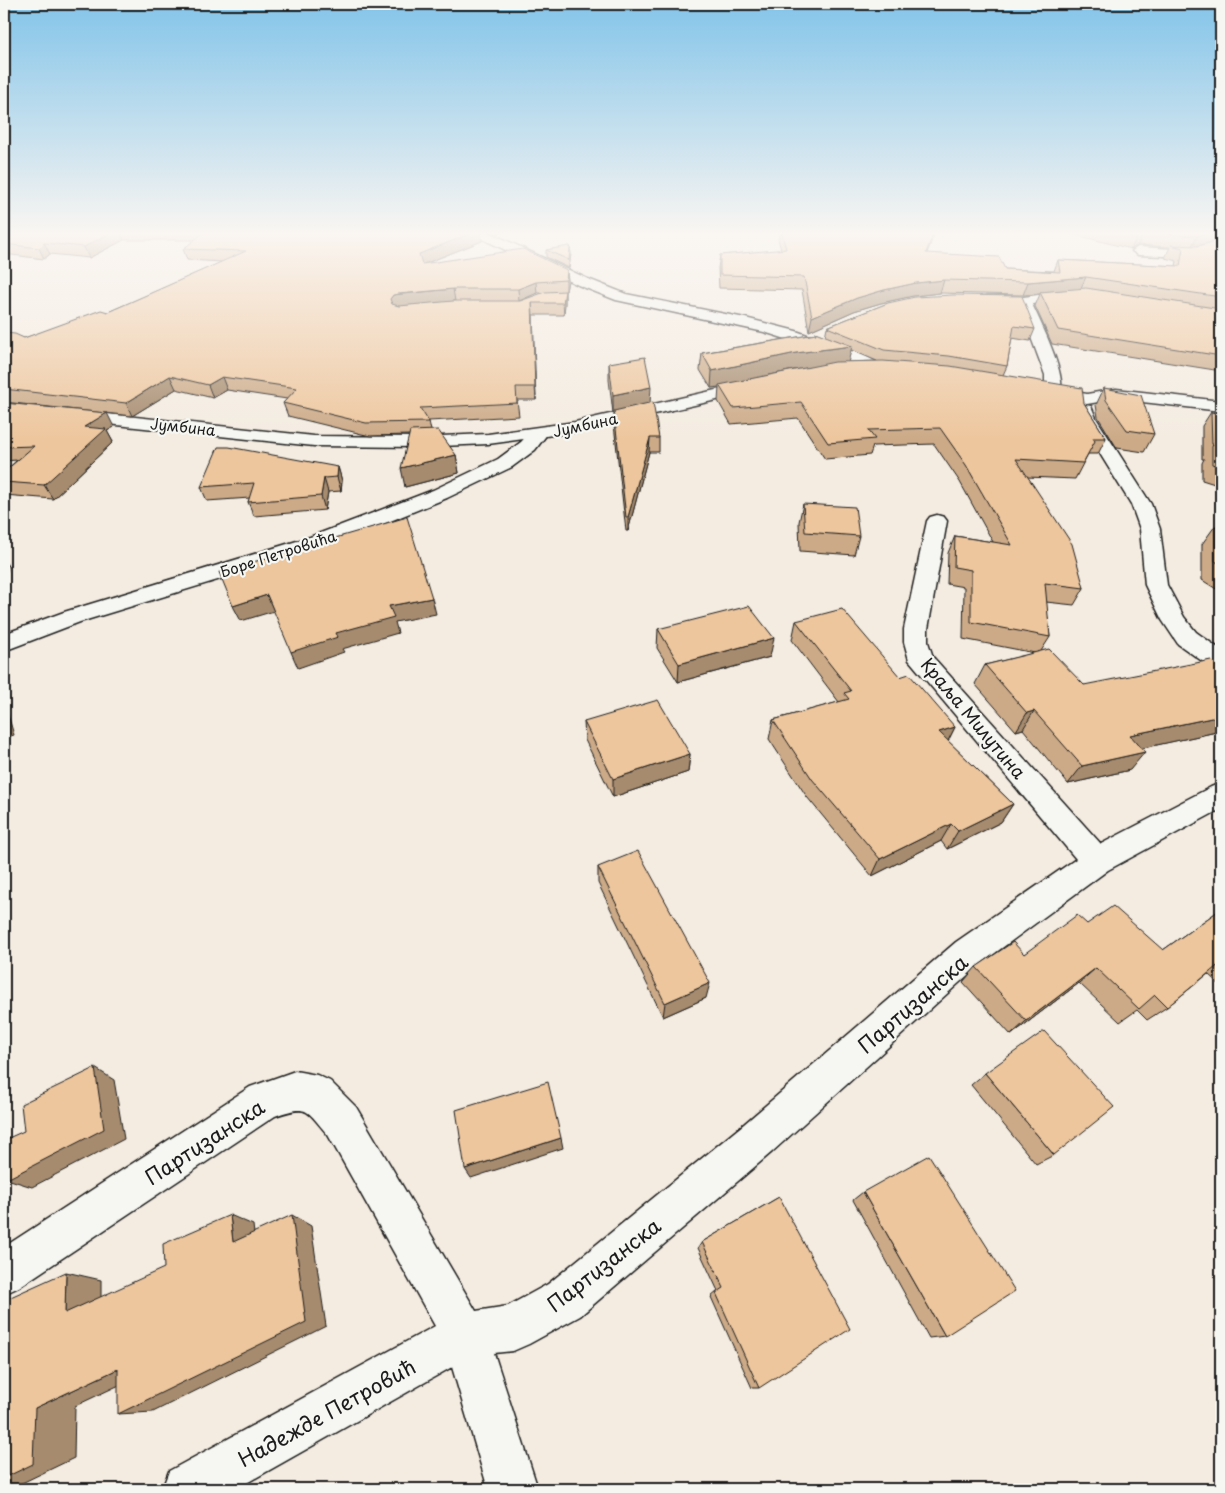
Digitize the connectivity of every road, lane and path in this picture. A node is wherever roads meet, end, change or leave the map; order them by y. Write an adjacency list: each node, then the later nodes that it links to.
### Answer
1 (614, 301): 5 (street)
2 (637, 301): 5 (street)
3 (1006, 301): 4 (street)
4 (1024, 301): 11 (street)
5 (645, 303): 7 (street)
6 (826, 331): 7 (street)
7 (809, 338): 8 (street)
8 (840, 370)
9 (776, 382): 15 (street, Јумбина)
10 (1033, 389): 11 (street)
11 (1052, 392): 12 (street)
12 (1087, 399): 13 (street); 18 (street)
13 (1221, 406)
14 (4, 408): 15 (street, Јумбина)
15 (538, 433): 17 (street, Боре Петровића)
16 (937, 521): 20 (street, Краља Милутина)
17 (4, 643)
18 (1221, 662)
19 (1221, 795): 20 (street, Партизанска)
20 (1098, 861): 22 (street, Партизанска)
21 (4, 1272): 22 (street, Партизанска)
22 (465, 1335): 23 (street, Надежде Петровић); 24 (street)
23 (187, 1489)
24 (513, 1489)

